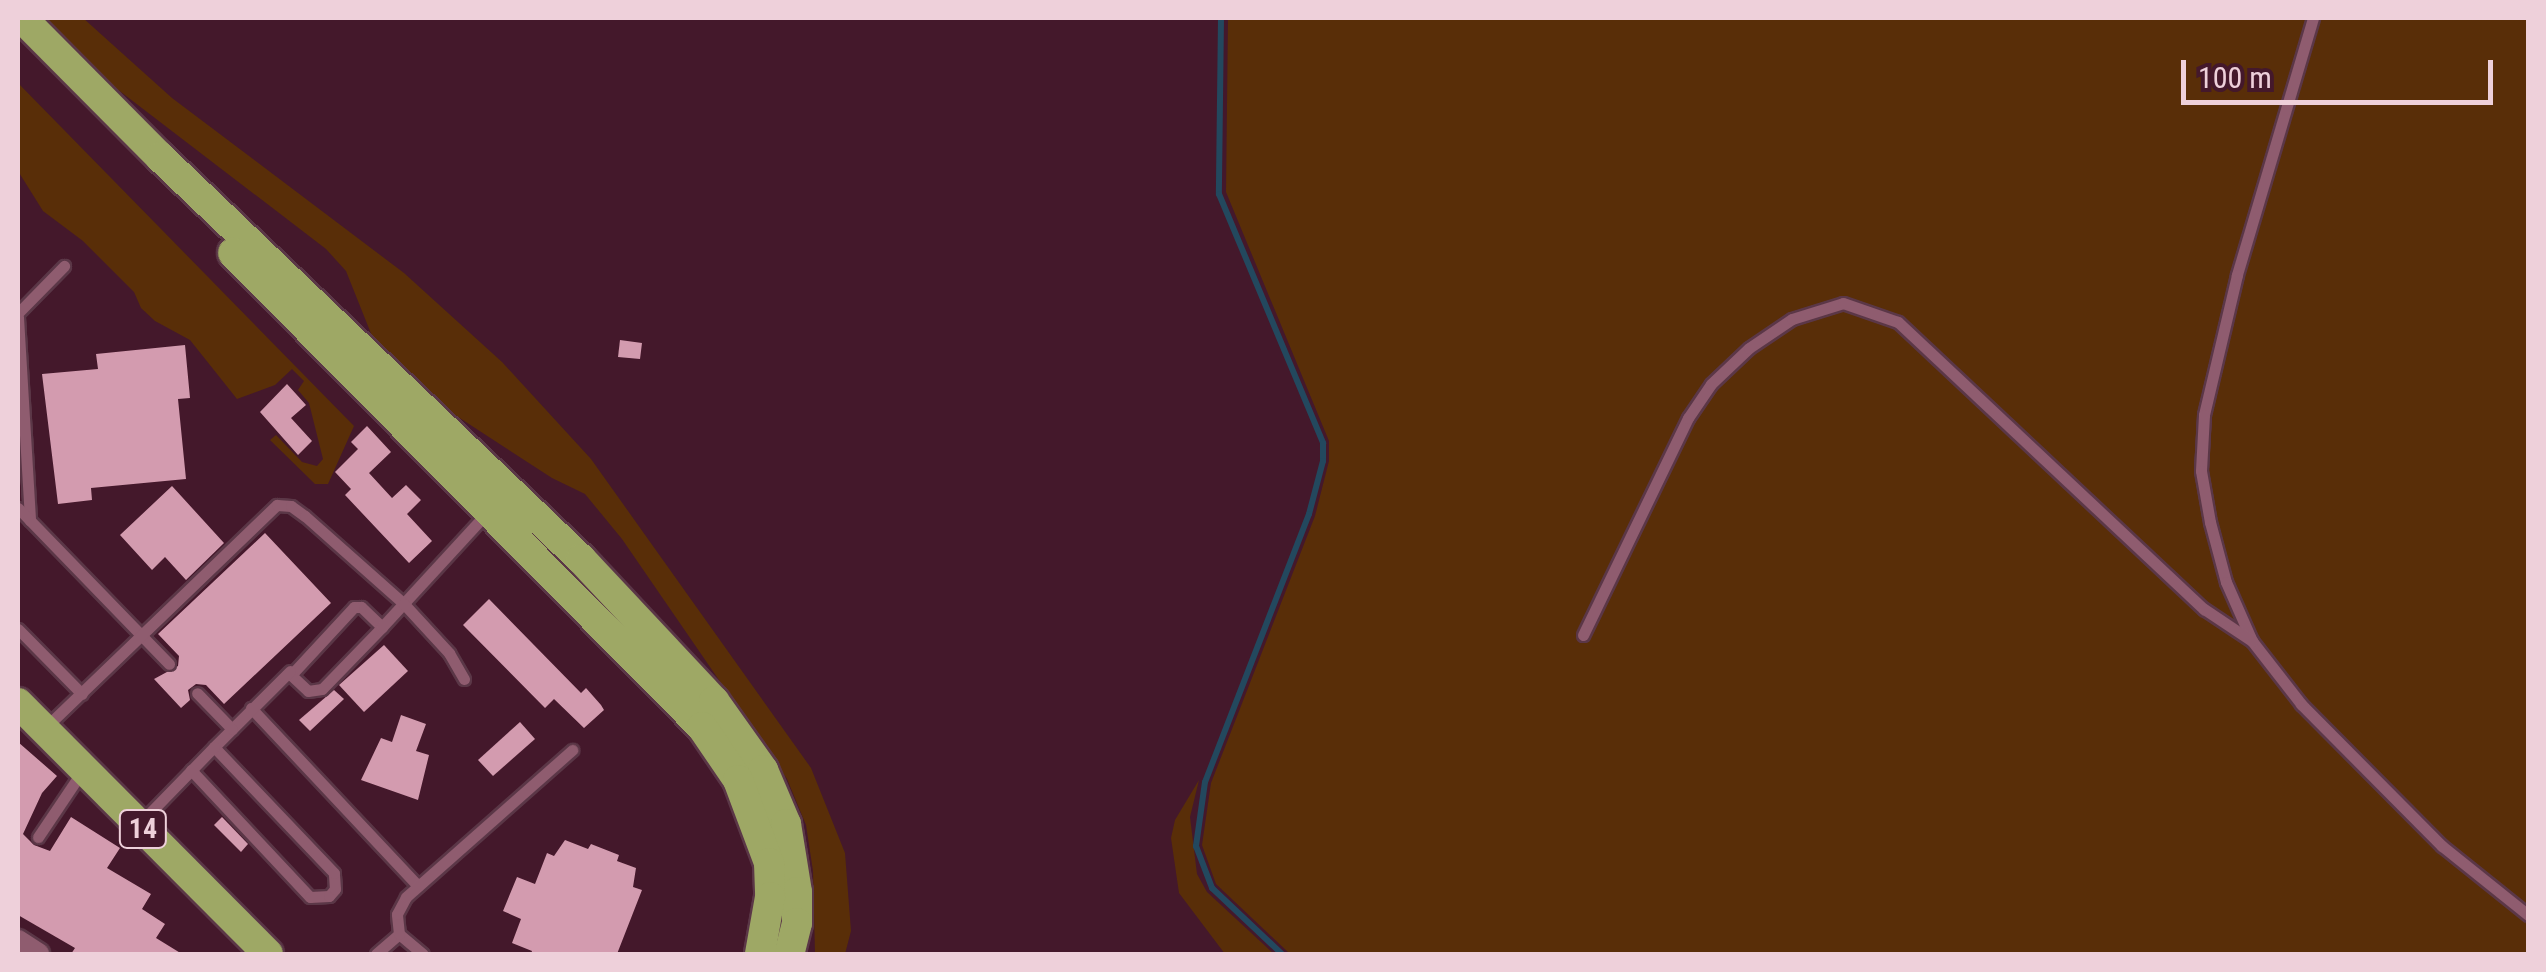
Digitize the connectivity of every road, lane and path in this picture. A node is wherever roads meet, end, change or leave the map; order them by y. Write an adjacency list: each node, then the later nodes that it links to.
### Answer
1 (22, 18): 39 (highway)
2 (2313, 18): 14 (lane)
3 (18, 36): 7 (highway)
4 (64, 266): 5 (lane)
5 (18, 315): 8 (lane)
6 (18, 508): 8 (lane)
7 (489, 511): 9 (lane); 38 (highway)
8 (30, 521): 13 (lane)
9 (404, 604): 10 (lane); 13 (lane); 17 (lane)
10 (382, 627): 16 (lane); 16 (lane)
11 (18, 628): 19 (lane)
12 (1583, 635): 14 (lane)
13 (142, 636): 15 (lane); 19 (lane)
14 (2252, 640): 31 (lane)
15 (170, 664)
16 (290, 671): 21 (lane)
17 (464, 679)
18 (198, 693): 22 (lane)
19 (82, 694): 23 (lane)
20 (18, 703): 23 (highway, 14)
21 (251, 708): 22 (lane); 30 (lane)
22 (232, 728): 24 (lane)
23 (44, 729): 26 (highway, 14)
24 (214, 747): 27 (lane); 27 (lane)
25 (572, 750): 30 (lane)
26 (83, 770): 28 (highway, 14); 29 (lane)
27 (191, 770): 28 (lane)
28 (138, 824): 35 (highway, 14)
29 (38, 837)
30 (418, 886): 32 (lane)
31 (2528, 915)
32 (400, 934): 36 (lane); 37 (lane)
33 (18, 941): 34 (street)
34 (38, 954)
35 (266, 954)
36 (376, 954)
37 (423, 954)
38 (760, 954)
39 (789, 954)

